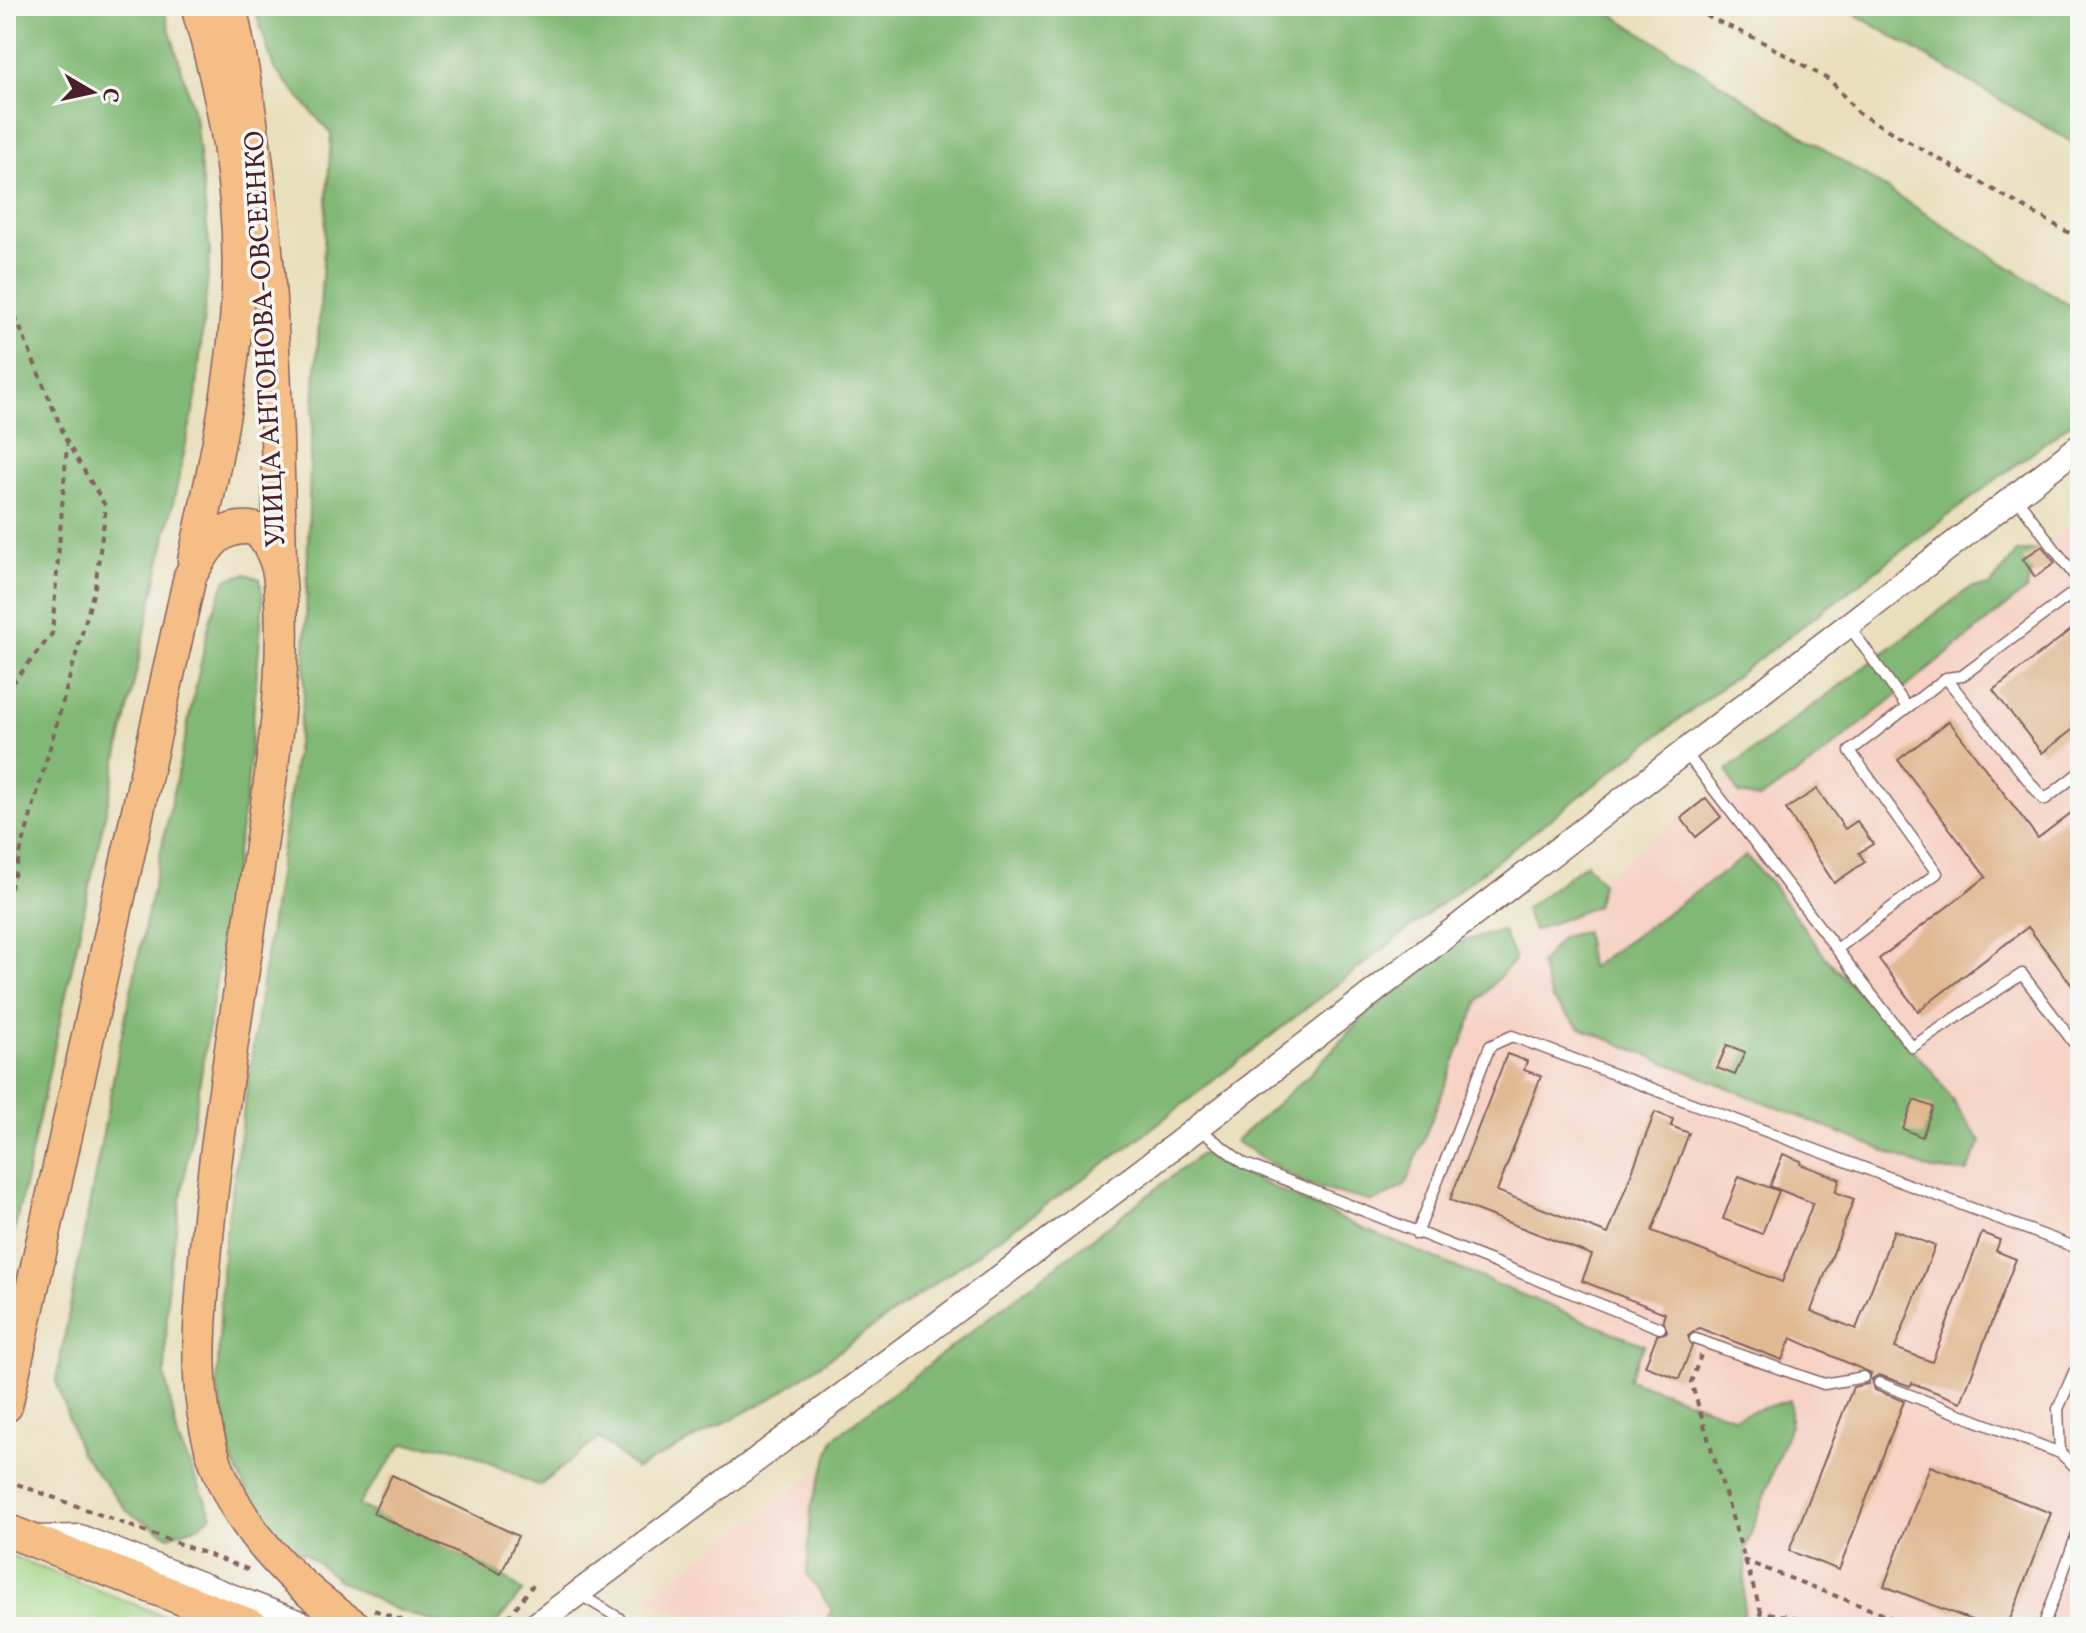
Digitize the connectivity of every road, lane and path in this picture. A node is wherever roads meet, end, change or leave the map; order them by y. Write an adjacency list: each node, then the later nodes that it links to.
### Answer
1 (197, 6): 9 (main road, УЛИЦА АНТОНОВА-ОВСЕЕНКО)
2 (230, 6): 10 (main road, УЛИЦА АНТОНОВА-ОВСЕЕНКО)
3 (1684, 6): 4 (path)
4 (2080, 239)
5 (6, 294): 6 (path)
6 (67, 442): 15 (path); 19 (path)
7 (2080, 446): 8 (street)
8 (2015, 496): 11 (lane); 13 (street)
9 (190, 576): 10 (main road); 30 (main road, УЛИЦА АНТОНОВА-ОВСЕЕНКО)
10 (280, 579): 45 (main road, УЛИЦА АНТОНОВА-ОВСЕЕНКО)
11 (2080, 583)
12 (2080, 593): 14 (lane)
13 (1849, 626): 16 (lane); 17 (street)
14 (1946, 678): 16 (lane); 18 (lane)
15 (6, 706)
16 (1907, 707): 20 (lane)
17 (1685, 752): 20 (lane); 22 (street)
18 (2080, 772)
19 (6, 904)
20 (1837, 949): 21 (lane)
21 (2080, 1051)
22 (1198, 1128): 23 (lane); 39 (street)
23 (1417, 1234): 24 (lane); 25 (lane)
24 (2080, 1248)
25 (1660, 1328)
26 (1700, 1341): 28 (lane); 36 (path)
27 (2080, 1369): 31 (lane)
28 (1864, 1377)
29 (1879, 1383): 31 (lane)
30 (9, 1392)
31 (2060, 1453): 32 (lane)
32 (2080, 1471)
33 (6, 1480): 37 (path)
34 (2080, 1526): 50 (lane)
35 (17, 1534): 43 (main road); 44 (street)
36 (1743, 1560): 40 (path); 49 (path)
37 (257, 1573)
38 (533, 1585): 46 (path)
39 (579, 1594): 42 (street); 47 (lane)
40 (1761, 1612): 41 (path); 48 (path)
41 (1795, 1617)
42 (540, 1624)
43 (254, 1627)
44 (310, 1627)
45 (356, 1627)
46 (501, 1627)
47 (618, 1627)
48 (1755, 1627)
49 (1916, 1627)
50 (2043, 1627)

